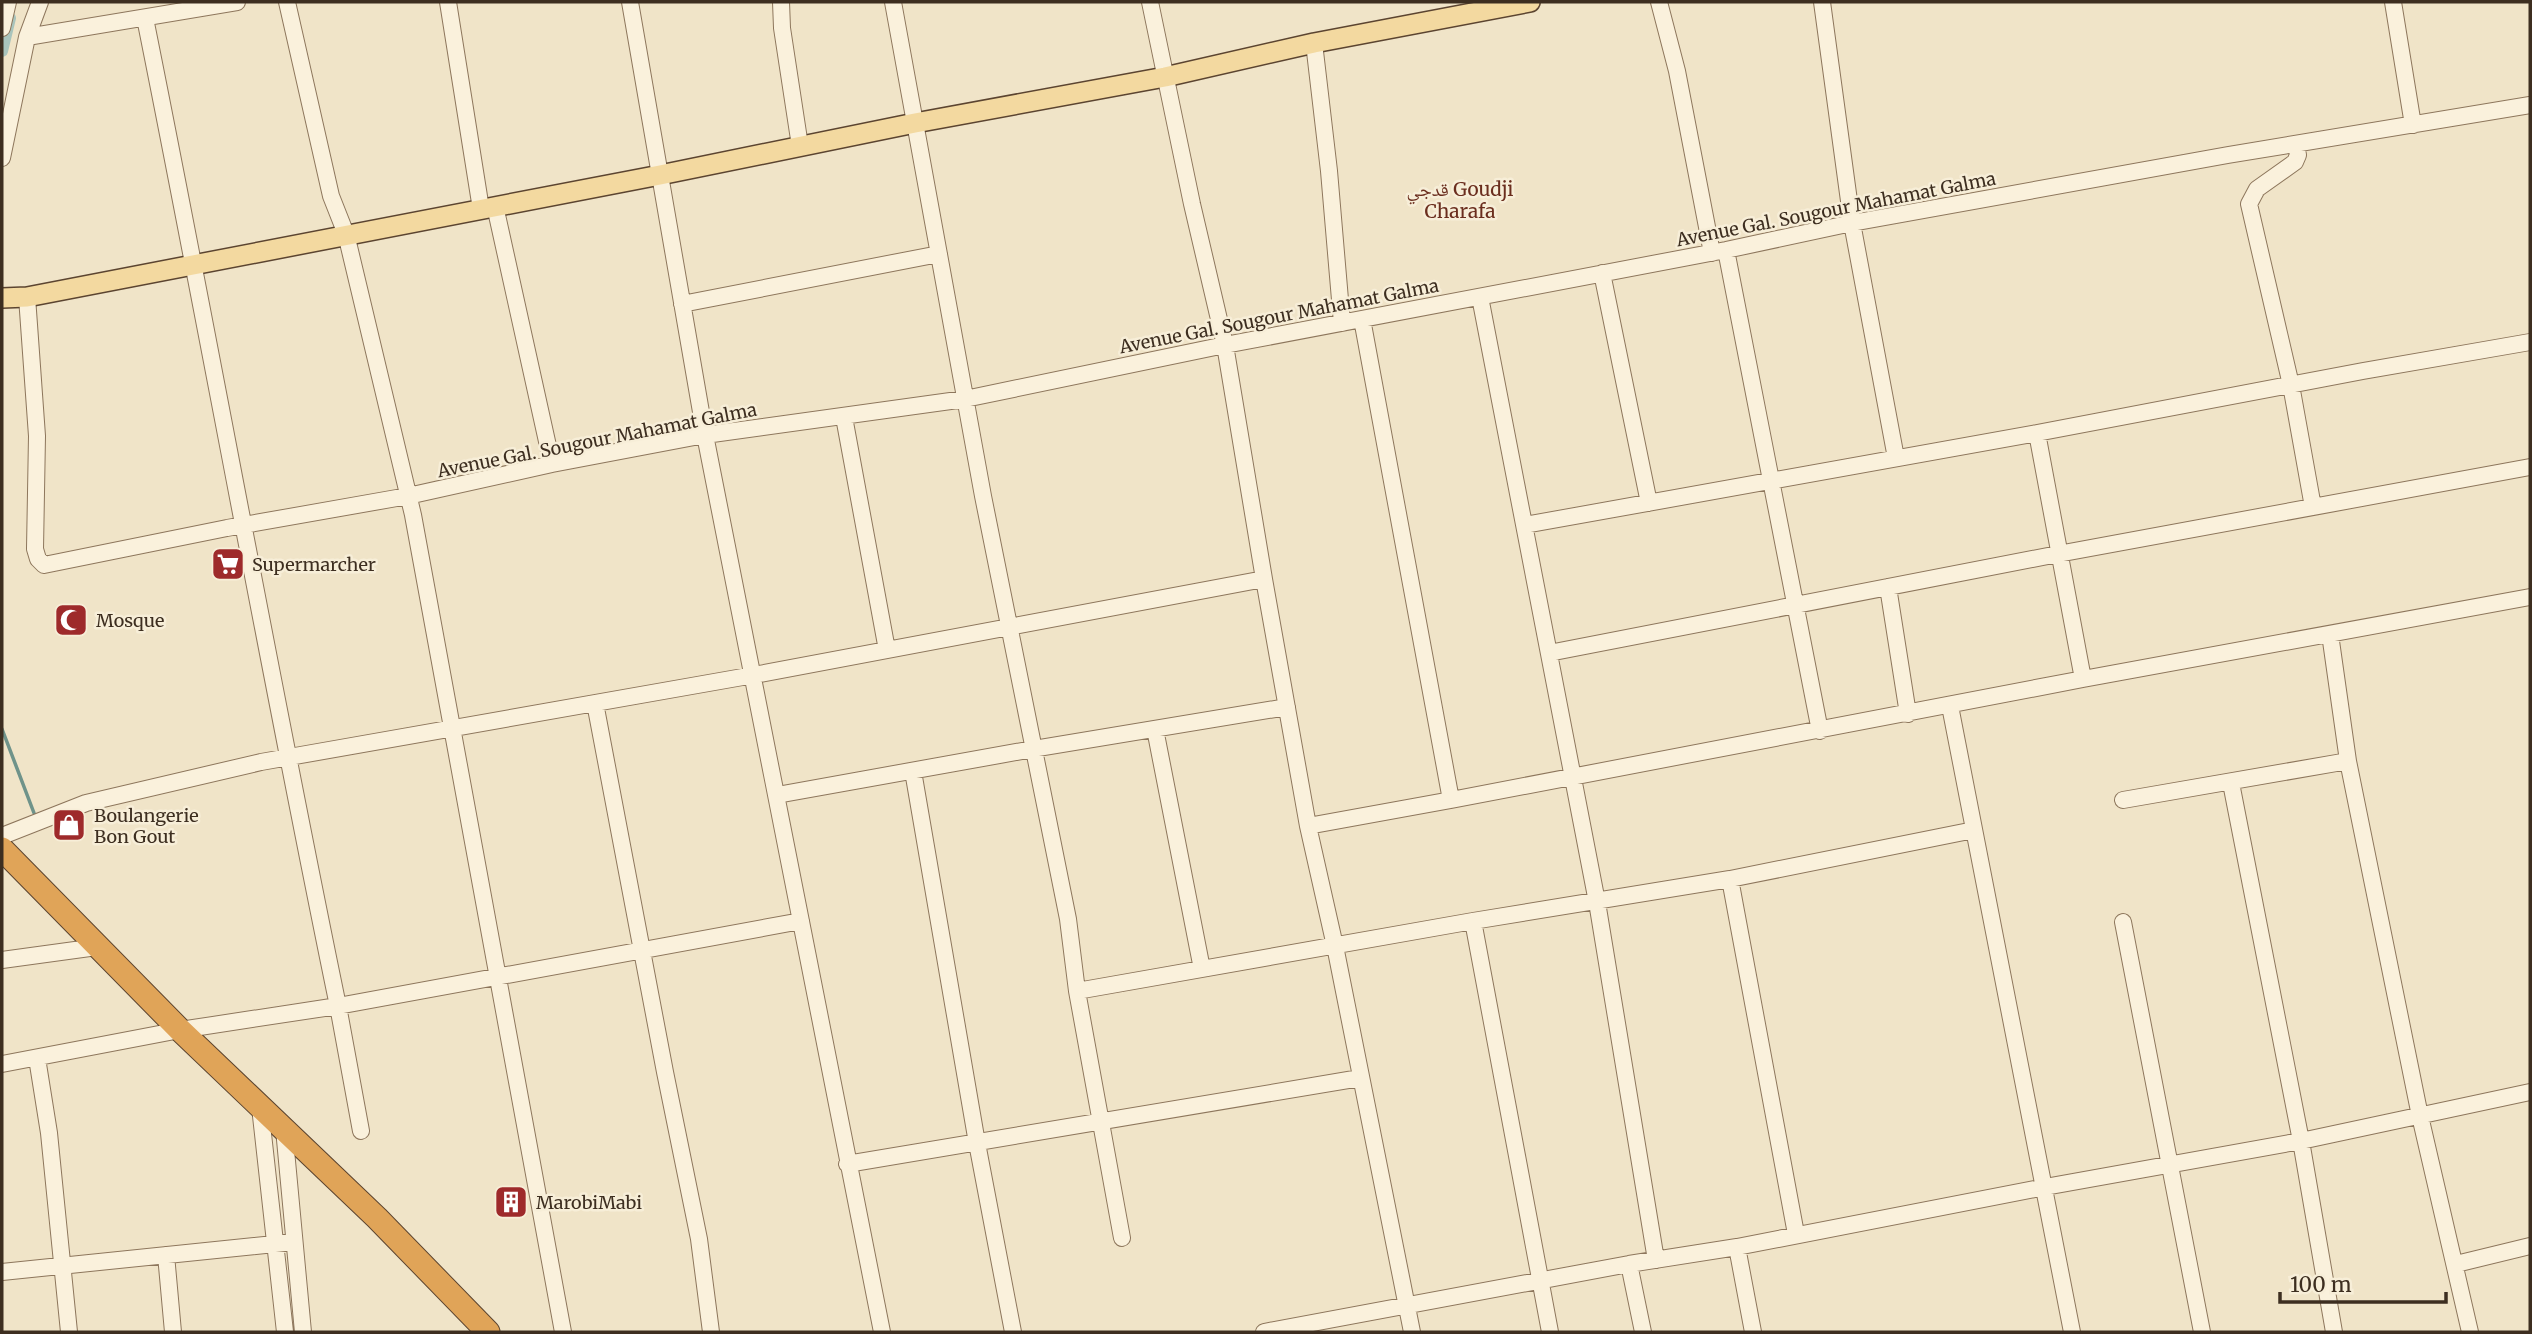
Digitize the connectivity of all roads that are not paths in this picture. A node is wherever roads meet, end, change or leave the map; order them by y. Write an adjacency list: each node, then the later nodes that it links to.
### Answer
1 (8, 2): 16 (street)
2 (40, 2): 17 (street)
3 (237, 2): 15 (street)
4 (287, 2): 29 (street)
5 (448, 2): 27 (street)
6 (630, 2): 26 (street)
7 (781, 2): 24 (street)
8 (893, 2): 21 (street)
9 (1150, 2): 19 (street)
10 (1530, 2): 14 (main road)
11 (1659, 2): 30 (street)
12 (1822, 2): 28 (street)
13 (2393, 2): 22 (street)
14 (1504, 4): 18 (main road)
15 (145, 18): 17 (street); 32 (street)
16 (2, 28)
17 (27, 37): 25 (street)
18 (1314, 43): 19 (main road); 39 (street)
19 (1165, 77): 21 (main road); 41 (street)
20 (2530, 106): 22 (street, Avenue Gal. Sougour Mahamat Galma)
21 (915, 122): 24 (main road); 31 (street)
22 (2413, 125): 23 (street, Avenue Gal. Sougour Mahamat Galma)
23 (2296, 144): 28 (street, Avenue Gal. Sougour Mahamat Galma); 42 (street)
24 (800, 146): 26 (main road)
25 (2, 158)
26 (660, 175): 27 (main road); 37 (street)
27 (488, 208): 29 (main road); 48 (street)
28 (1852, 223): 30 (street, Avenue Gal. Sougour Mahamat Galma); 47 (street)
29 (346, 234): 32 (main road); 51 (street)
30 (1719, 251): 33 (street, Avenue Gal. Sougour Mahamat Galma); 50 (street)
31 (939, 254): 37 (street); 43 (street)
32 (194, 263): 34 (main road); 55 (street)
33 (1602, 273): 35 (street, Avenue Gal. Sougour Mahamat Galma); 52 (street)
34 (27, 296): 36 (main road); 55 (street, Avenue Gal. Sougour Mahamat Galma)
35 (1480, 297): 38 (street, Avenue Gal. Sougour Mahamat Galma); 54 (street)
36 (2, 298)
37 (681, 304): 46 (street)
38 (1362, 319): 39 (street, Avenue Gal. Sougour Mahamat Galma); 81 (street)
39 (1342, 323): 41 (street, Avenue Gal. Sougour Mahamat Galma)
40 (2530, 342): 42 (street)
41 (1225, 345): 43 (street, Avenue Gal. Sougour Mahamat Galma); 57 (street)
42 (2291, 385): 45 (street); 53 (street)
43 (965, 399): 44 (street, Avenue Gal. Sougour Mahamat Galma); 61 (street)
44 (844, 417): 46 (street, Avenue Gal. Sougour Mahamat Galma); 63 (street)
45 (2037, 433): 47 (street); 56 (street)
46 (705, 435): 48 (street, Avenue Gal. Sougour Mahamat Galma); 65 (street)
47 (1896, 458): 50 (street)
48 (552, 464): 51 (street, Avenue Gal. Sougour Mahamat Galma)
49 (2530, 467): 53 (street)
50 (1771, 481): 52 (street); 60 (street)
51 (408, 496): 55 (street, Avenue Gal. Sougour Mahamat Galma); 71 (street)
52 (1650, 503): 54 (street)
53 (2313, 506): 56 (street)
54 (1525, 525): 64 (street)
55 (243, 526): 75 (street)
56 (2058, 554): 58 (street); 66 (street)
57 (1264, 579): 61 (street); 69 (street)
58 (1888, 587): 60 (street); 70 (street)
59 (2530, 597): 62 (street)
60 (1796, 606): 64 (street); 73 (street)
61 (1010, 627): 63 (street); 74 (street)
62 (2330, 634): 66 (street); 76 (street)
63 (887, 650): 65 (street)
64 (1549, 653): 78 (street)
65 (754, 675): 67 (street); 80 (street)
66 (2083, 679): 68 (street)
67 (595, 703): 71 (street); 94 (street)
68 (1950, 706): 70 (street); 84 (street)
69 (1287, 707): 72 (street); 83 (street)
70 (1908, 714): 73 (street)
71 (453, 728): 75 (street); 97 (street)
72 (1155, 729): 74 (street); 96 (street)
73 (1820, 731): 78 (street)
74 (1033, 749): 77 (street); 98 (street)
75 (287, 758): 85 (street); 99 (street)
76 (2348, 761): 79 (street); 106 (street)
77 (913, 771): 80 (street); 111 (street)
78 (1571, 778): 81 (street); 88 (street)
79 (2231, 783): 82 (street); 110 (street)
80 (777, 795): 89 (street)
81 (1451, 800): 83 (street)
82 (2123, 800)
83 (1308, 826): 92 (street)
84 (1974, 830): 87 (street); 114 (street)
85 (2, 836)
86 (7, 857): 93 (highway)
87 (1730, 879): 88 (street); 115 (street)
88 (1597, 902): 90 (street); 122 (street)
89 (801, 921): 94 (street); 112 (street)
90 (1473, 921): 92 (street); 127 (street)
91 (2123, 922): 113 (street)
92 (1335, 946): 96 (street); 103 (street)
93 (97, 947): 95 (street); 100 (highway)
94 (641, 950): 97 (street); 135 (street)
95 (2, 960)
96 (1202, 969): 98 (street)
97 (498, 976): 99 (street); 134 (street)
98 (1077, 991): 107 (street)
99 (338, 1006): 100 (street); 109 (street)
100 (180, 1030): 101 (street); 105 (highway)
101 (37, 1058): 102 (street); 125 (street)
102 (2, 1064)
103 (1360, 1078): 107 (street); 128 (street)
104 (2530, 1092): 106 (street)
105 (260, 1107): 108 (highway); 118 (street)
106 (2420, 1116): 110 (street); 124 (street)
107 (1100, 1121): 111 (street); 116 (street)
108 (284, 1129): 117 (street); 133 (highway)
109 (360, 1131)
110 (2301, 1141): 113 (street); 145 (street)
111 (977, 1143): 112 (street); 137 (street)
112 (847, 1164): 136 (street)
113 (2170, 1164): 114 (street); 144 (street)
114 (2045, 1187): 115 (street); 143 (street)
115 (1796, 1234): 120 (street)
116 (1122, 1238)
117 (294, 1242): 118 (street); 132 (street)
118 (276, 1244): 121 (street); 131 (street)
119 (2530, 1246): 124 (street)
120 (1737, 1247): 122 (street); 142 (street)
121 (166, 1255): 125 (street); 130 (street)
122 (1656, 1260): 123 (street)
123 (1629, 1264): 127 (street); 141 (street)
124 (2456, 1264): 146 (street)
125 (62, 1266): 126 (street); 129 (street)
126 (2, 1272)
127 (1540, 1282): 128 (street); 140 (street)
128 (1408, 1306): 138 (street); 139 (street)
129 (69, 1332)
130 (173, 1332)
131 (285, 1332)
132 (303, 1332)
133 (488, 1332)
134 (563, 1332)
135 (711, 1332)
136 (882, 1332)
137 (1013, 1332)
138 (1264, 1332)
139 (1412, 1332)
140 (1550, 1332)
141 (1643, 1332)
142 (1753, 1332)
143 (2069, 1332)
144 (2203, 1332)
145 (2334, 1332)
146 (2470, 1332)

